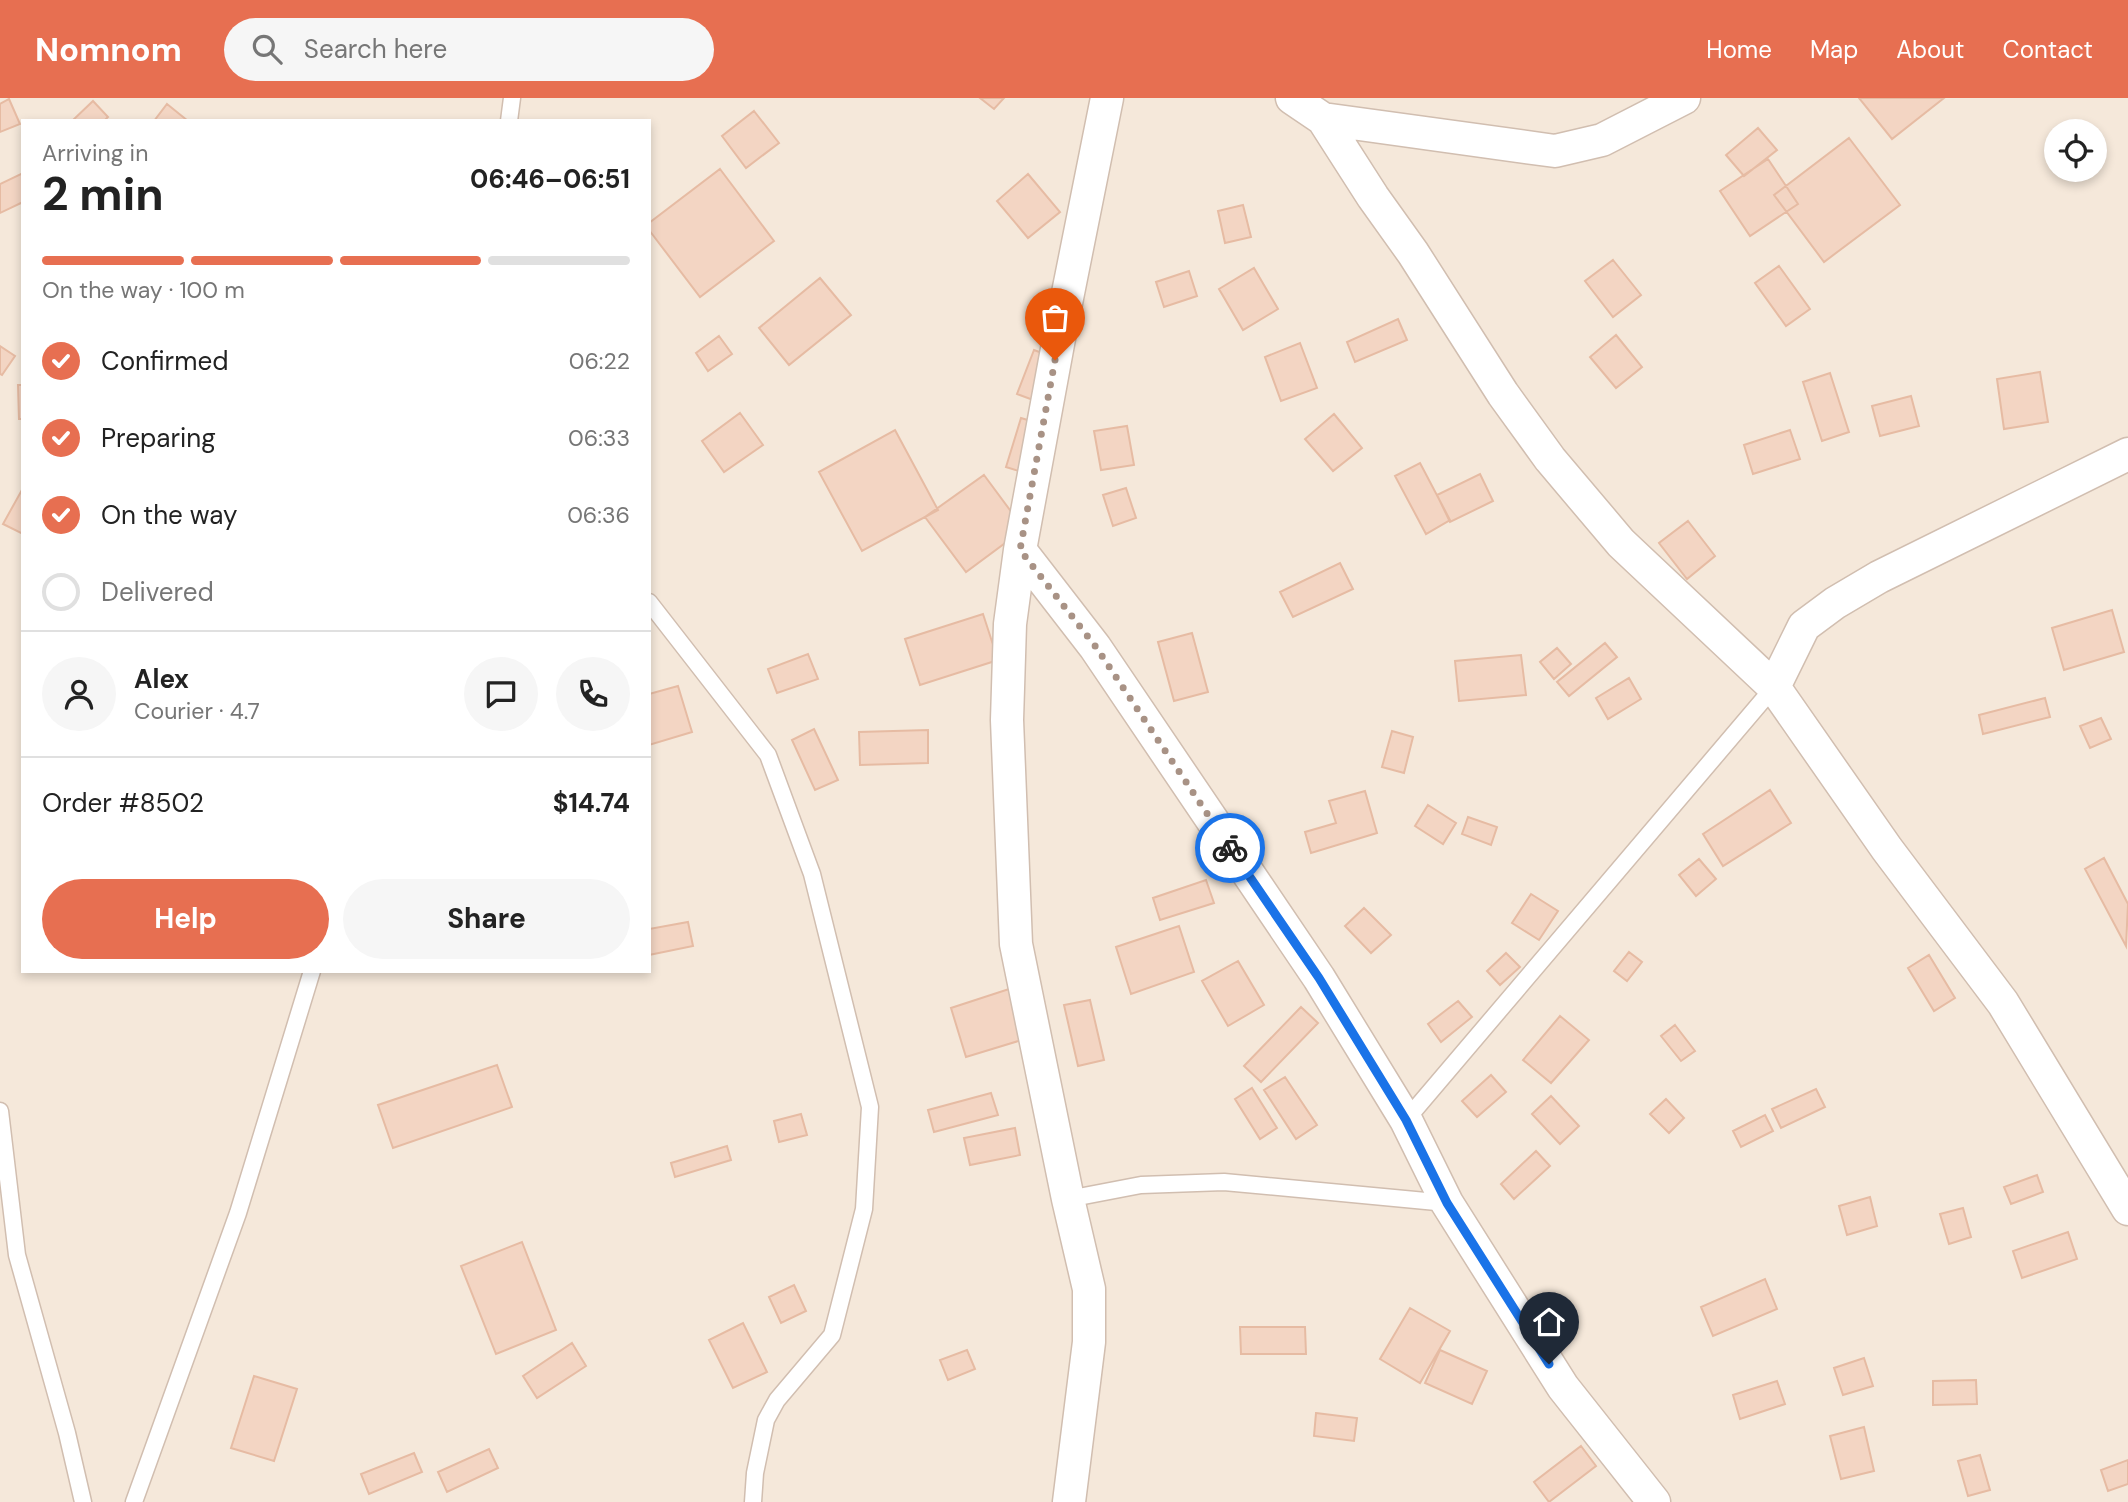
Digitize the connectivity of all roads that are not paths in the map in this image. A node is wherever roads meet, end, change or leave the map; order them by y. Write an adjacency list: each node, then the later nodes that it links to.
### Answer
1 (512, 98): 5 (lane)
2 (1107, 98): 8 (street)
3 (1292, 98): 6 (street)
4 (1684, 98): 6 (street)
5 (509, 119)
6 (1323, 119): 10 (street)
7 (2128, 454): 10 (street)
8 (1020, 550): 13 (street); 14 (street)
9 (651, 606): 19 (lane)
10 (1774, 687): 13 (lane); 16 (street)
11 (311, 973): 18 (lane)
12 (0, 1111): 17 (lane)
13 (1406, 1120): 15 (street)
14 (1068, 1199): 15 (lane); 20 (street)
15 (1447, 1203): 21 (street)
16 (2128, 1209)
17 (83, 1502)
18 (134, 1502)
19 (753, 1502)
20 (1069, 1502)
21 (1654, 1502)

